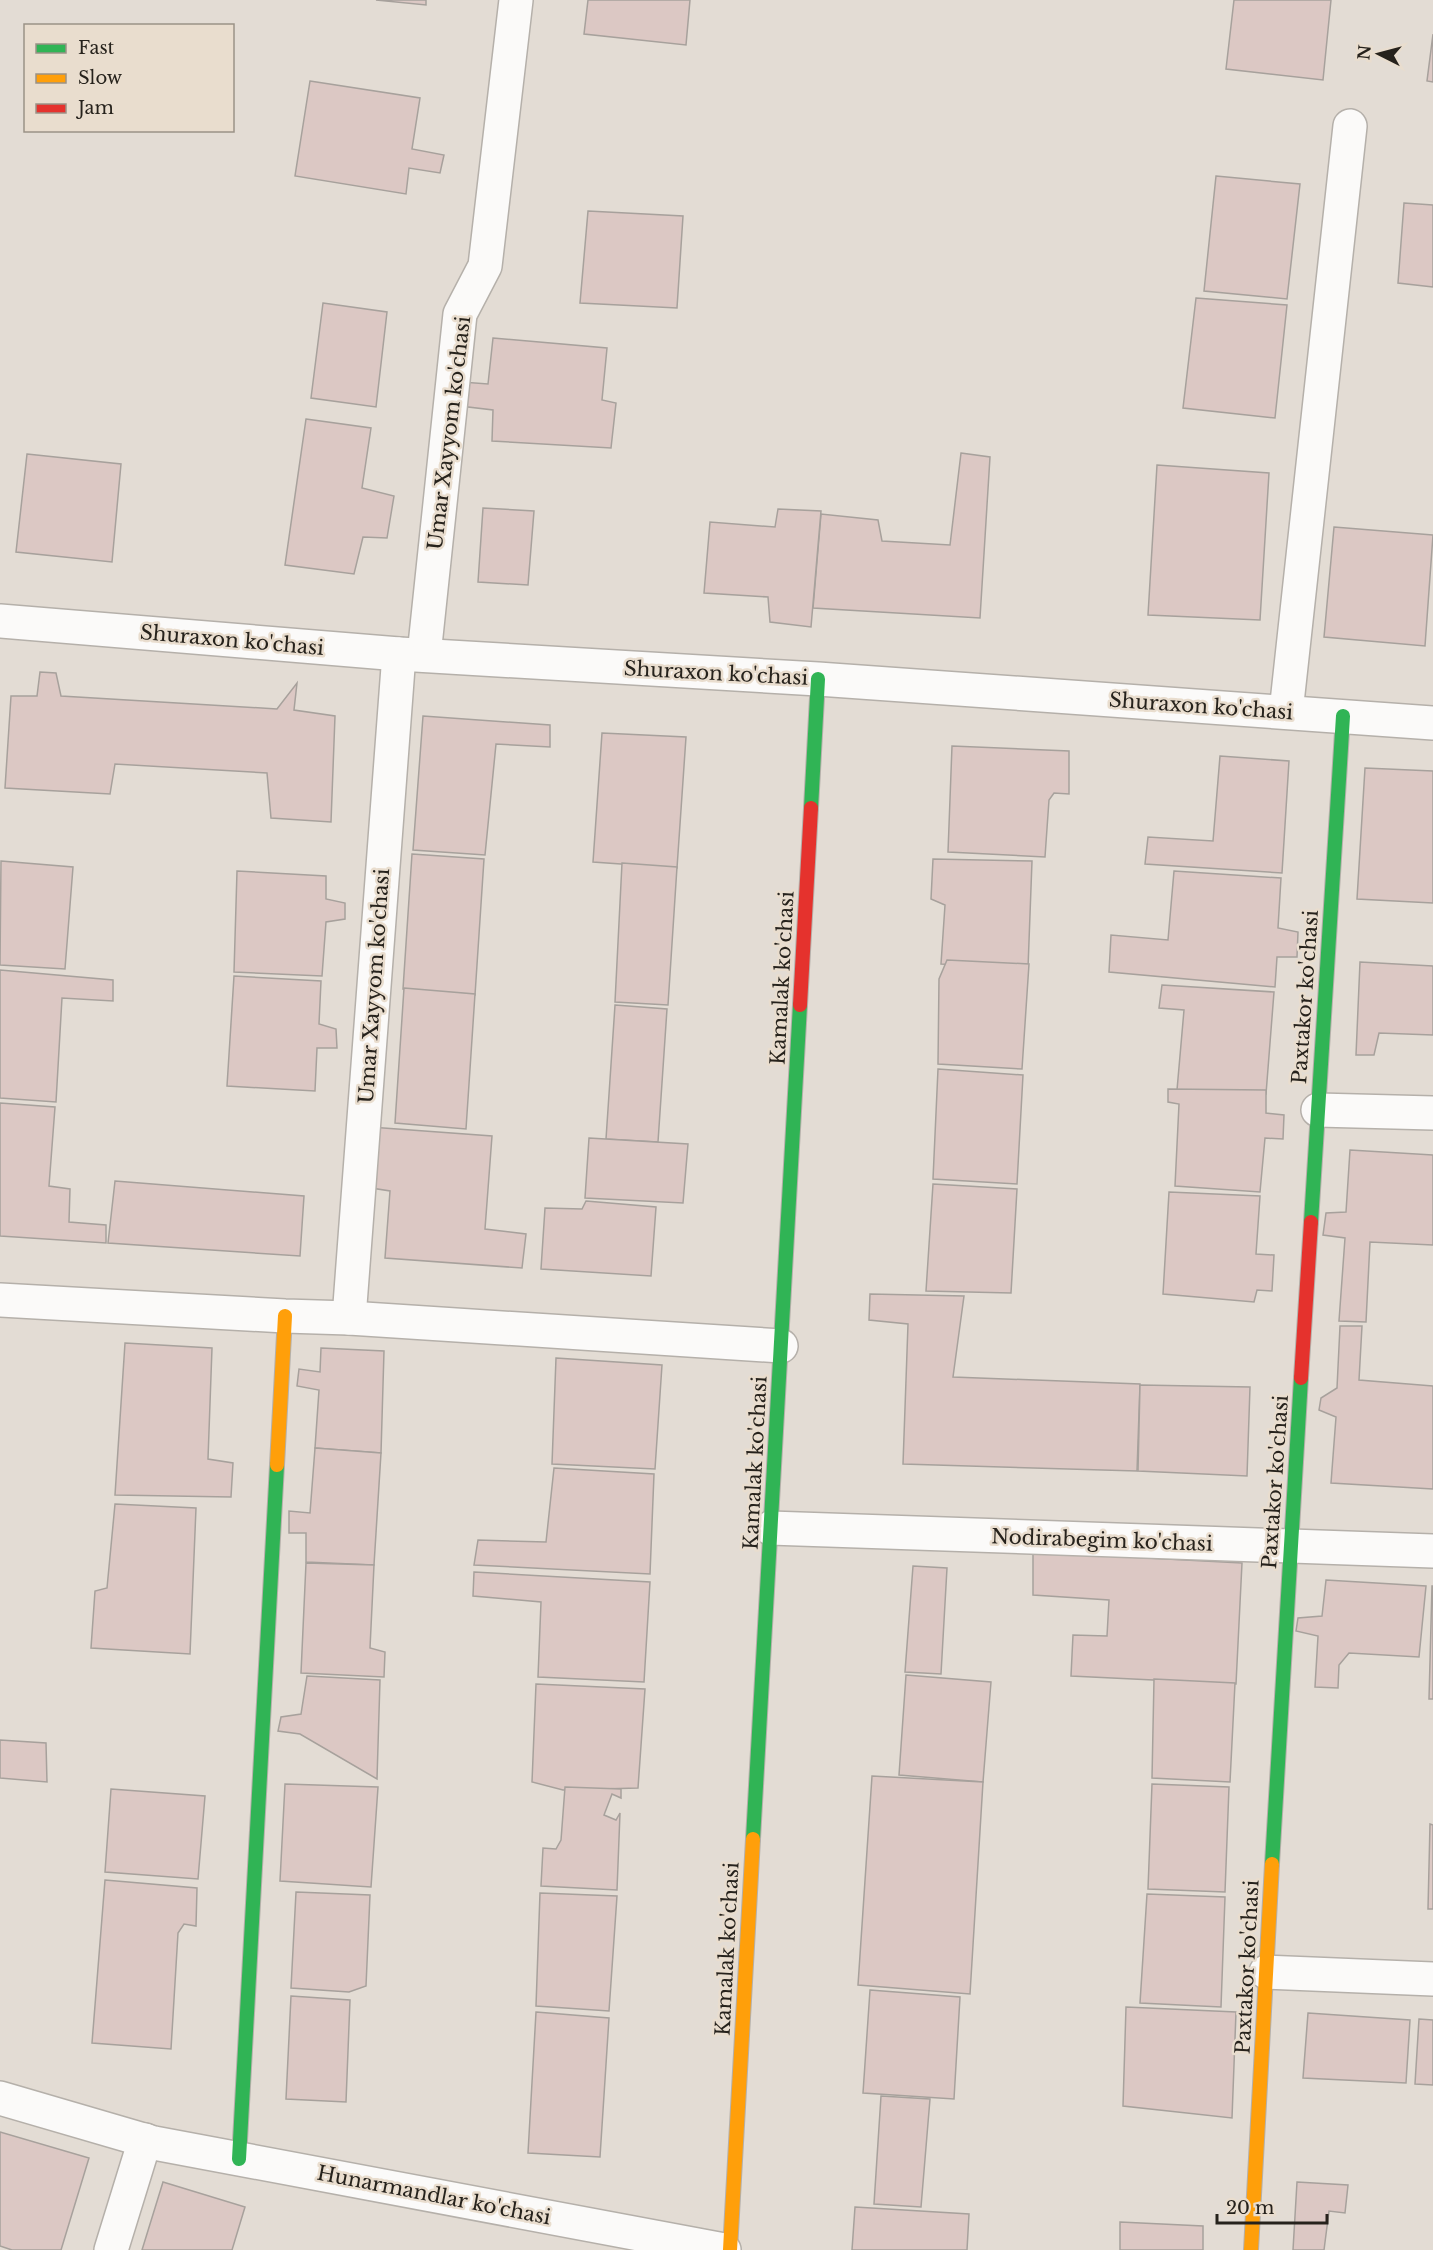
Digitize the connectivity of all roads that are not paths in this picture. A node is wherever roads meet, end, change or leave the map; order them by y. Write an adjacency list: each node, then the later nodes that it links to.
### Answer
1 (516, 0): 4 (street, Umar Xayyom ko'chasi)
2 (1350, 126): 6 (street)
3 (0, 621): 4 (street, Shuraxon ko'chasi)
4 (412, 655): 5 (street, Shuraxon ko'chasi); 13 (street, Umar Xayyom ko'chasi)
5 (818, 679): 6 (street, Shuraxon ko'chasi); 14 (street, Kamalak ko'chasi)
6 (1286, 712): 7 (street, Shuraxon ko'chasi)
7 (1342, 716): 8 (street, Shuraxon ko'chasi); 9 (street, Paxtakor ko'chasi)
8 (1433, 723)
9 (1318, 1110): 10 (street); 16 (street, Paxtakor ko'chasi)
10 (1433, 1113)
11 (0, 1300): 12 (street)
12 (285, 1316): 13 (street); 22 (street)
13 (349, 1318): 14 (street)
14 (781, 1346): 15 (street, Kamalak ko'chasi)
15 (770, 1528): 16 (street, Nodirabegim ko'chasi); 25 (street, Kamalak ko'chasi)
16 (1290, 1546): 17 (street, Nodirabegim ko'chasi); 18 (street, Paxtakor ko'chasi)
17 (1433, 1551)
18 (1266, 1972): 19 (street); 26 (street, Paxtakor ko'chasi)
19 (1433, 1979)
20 (0, 2097): 21 (street, Hunarmandlar ko'chasi)
21 (145, 2140): 22 (street, Hunarmandlar ko'chasi); 23 (street)
22 (239, 2159): 24 (street, Hunarmandlar ko'chasi)
23 (111, 2250)
24 (724, 2250)
25 (730, 2250)
26 (1251, 2250)

